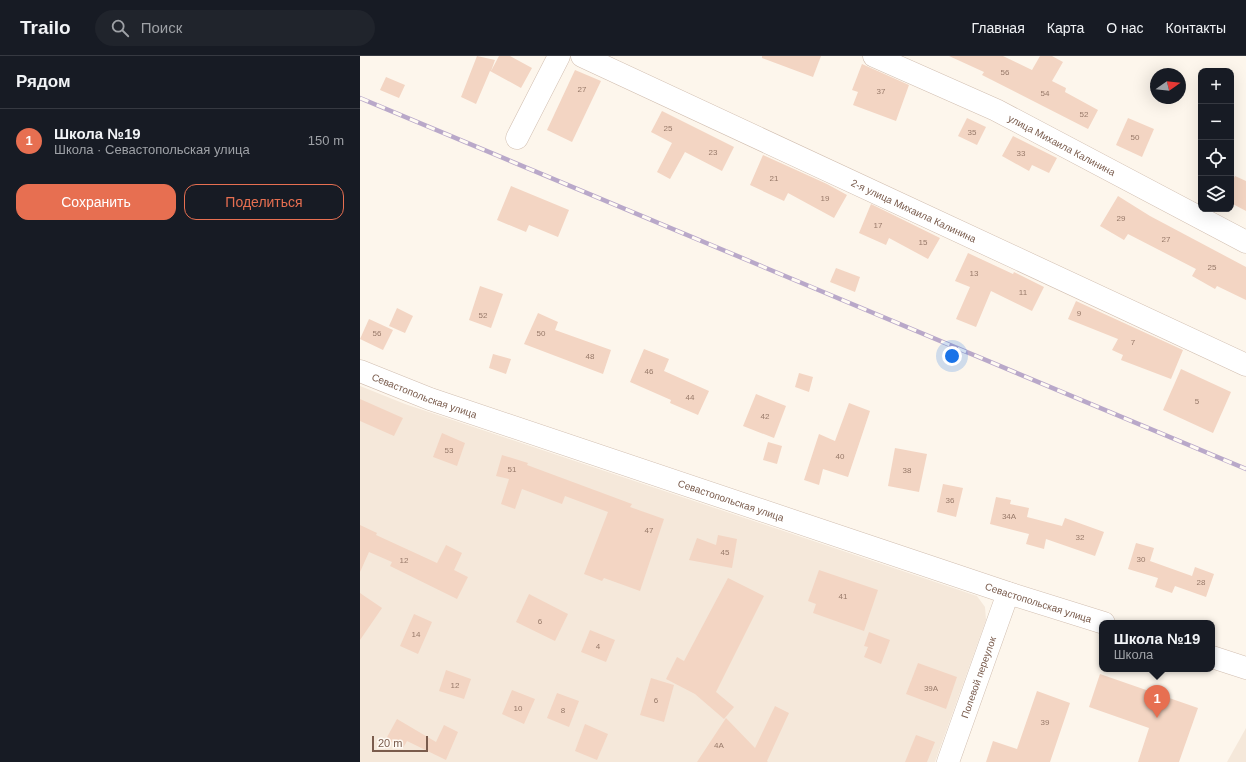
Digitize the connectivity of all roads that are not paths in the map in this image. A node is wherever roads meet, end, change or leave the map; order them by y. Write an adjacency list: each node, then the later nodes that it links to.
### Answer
1 (559, 56): 4 (street)
2 (582, 56): 6 (street, 2-я улица Михаила Калинина)
3 (874, 56): 5 (street, улица Михаила Калинина)
4 (517, 138)
5 (1246, 242)
6 (1246, 365)
7 (360, 371): 8 (street, Севастопольская улица)
8 (1008, 593): 9 (street, Севастопольская улица); 12 (street, Полевой переулок)
9 (1099, 621)
10 (1215, 658): 11 (street)
11 (1246, 668)
12 (948, 762)

